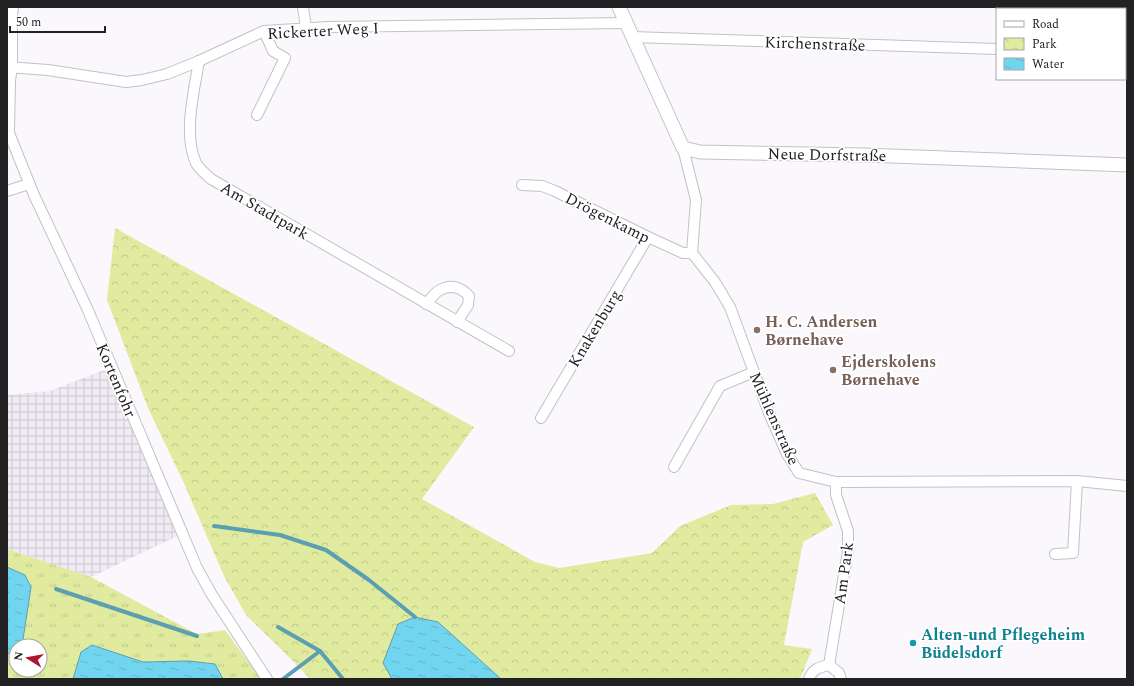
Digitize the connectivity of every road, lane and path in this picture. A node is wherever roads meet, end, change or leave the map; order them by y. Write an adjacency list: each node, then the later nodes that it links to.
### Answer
1 (13, 7): 10 (street, Kortenfohr)
2 (303, 7): 5 (street)
3 (619, 7): 4 (street)
4 (626, 23): 5 (street, Rickerter Weg I); 7 (street)
5 (306, 28): 6 (street, Rickerter Weg I)
6 (264, 31): 9 (street, Rickerter Weg I); 11 (street)
7 (632, 37): 8 (street, Kirchenstraße); 12 (street)
8 (996, 49)
9 (199, 61): 10 (street, Rickerter Weg I); 19 (street, Am Stadtpark)
10 (10, 67): 14 (street, Kortenfohr)
11 (257, 115)
12 (682, 148): 13 (street, Neue Dorfstraße); 18 (street)
13 (1127, 165)
14 (29, 184): 16 (street); 30 (street, Kortenfohr)
15 (522, 185): 17 (street, Drögenkamp)
16 (7, 191)
17 (648, 238): 18 (street, Drögenkamp); 23 (street, Knakenburg)
18 (692, 253): 22 (street, Mühlenstraße)
19 (426, 304): 20 (street, Am Stadtpark); 20 (street)
20 (457, 322): 21 (street, Am Stadtpark)
21 (509, 351)
22 (754, 372): 24 (street); 26 (street, Mühlenstraße)
23 (541, 418)
24 (674, 467)
25 (1077, 481): 26 (street, Mühlenstraße); 27 (street, Mühlenstraße); 28 (street)
26 (836, 482): 29 (street, Am Park)
27 (1127, 486)
28 (1055, 554)
29 (829, 666): 31 (street); 32 (street)
30 (267, 679)
31 (809, 679)
32 (841, 679)

